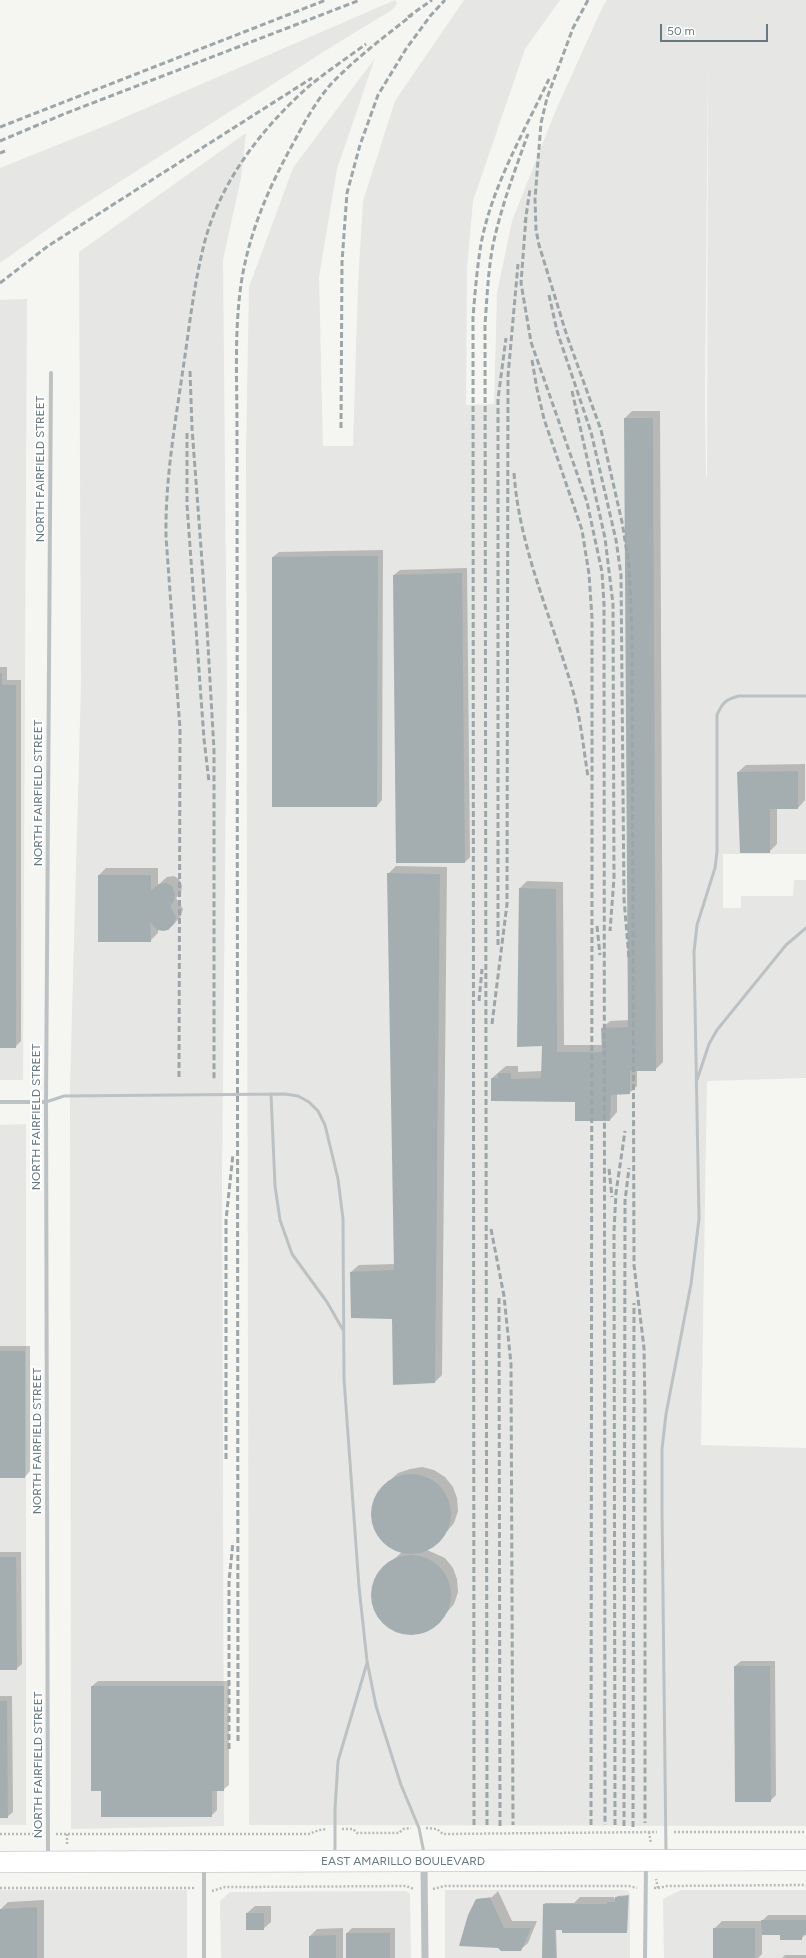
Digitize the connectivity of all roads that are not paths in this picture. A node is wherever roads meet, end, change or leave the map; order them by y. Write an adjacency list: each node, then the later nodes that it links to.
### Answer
1 (51, 373): 7 (street, NORTH FAIRFIELD STREET)
2 (806, 696): 4 (lane)
3 (806, 928): 4 (lane)
4 (696, 1083): 10 (lane)
5 (271, 1094): 7 (lane); 8 (lane); 8 (lane)
6 (0, 1102): 7 (street)
7 (46, 1102): 14 (street, NORTH FAIRFIELD STREET)
8 (344, 1332): 9 (lane)
9 (367, 1661): 12 (lane); 16 (lane)
10 (656, 1860): 11 (highway, EAST AMARILLO BOULEVARD); 12 (highway, EAST AMARILLO BOULEVARD); 19 (street)
11 (806, 1860)
12 (424, 1861): 16 (highway, EAST AMARILLO BOULEVARD); 18 (street)
13 (0, 1862): 14 (highway, EAST AMARILLO BOULEVARD)
14 (48, 1862): 15 (highway, EAST AMARILLO BOULEVARD)
15 (204, 1862): 16 (highway, EAST AMARILLO BOULEVARD); 17 (street)
16 (335, 1862)
17 (204, 1958)
18 (425, 1958)
19 (645, 1958)

